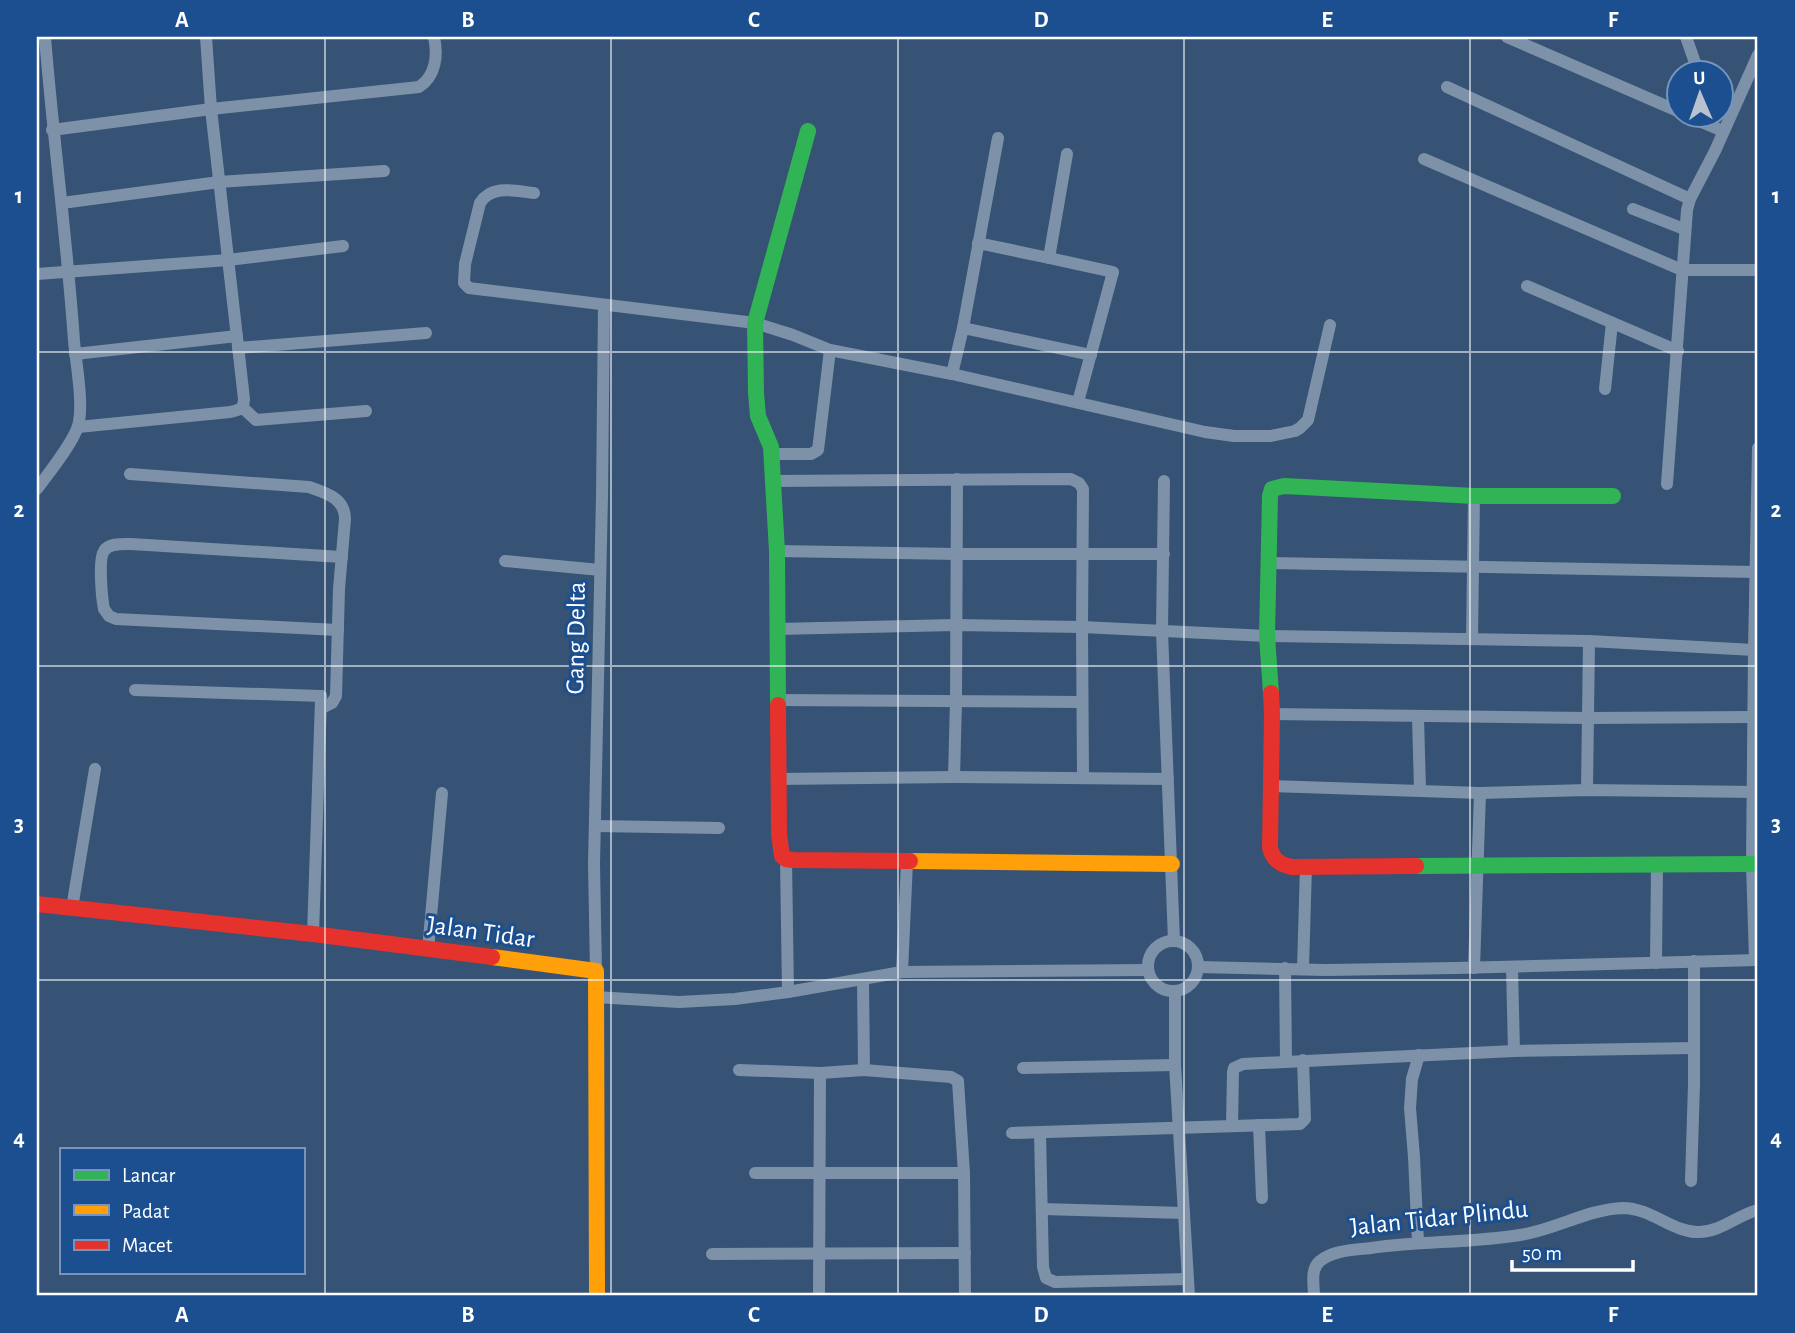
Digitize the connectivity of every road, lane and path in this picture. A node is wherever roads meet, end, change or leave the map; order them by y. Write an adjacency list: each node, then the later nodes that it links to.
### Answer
1 (45, 37): 12 (street)
2 (206, 37): 11 (street)
3 (434, 37): 11 (street)
4 (1507, 37): 10 (street)
5 (1686, 37): 7 (street)
6 (1758, 55): 9 (street)
7 (1694, 60)
8 (1447, 87): 21 (street)
9 (1736, 93)
10 (1666, 106)
11 (211, 109): 12 (street); 19 (street)
12 (52, 130): 22 (street)
13 (1715, 130): 21 (street)
14 (808, 131): 35 (street)
15 (998, 138): 25 (street)
16 (1067, 154): 27 (street)
17 (1424, 159): 29 (street)
18 (384, 171): 19 (street)
19 (219, 182): 22 (street); 28 (street)
20 (534, 193): 34 (street)
21 (1690, 199): 24 (street)
22 (62, 203): 31 (street)
23 (1633, 209): 24 (street)
24 (1684, 229): 29 (street)
25 (978, 243): 27 (street); 38 (street)
26 (343, 246): 28 (street)
27 (1049, 258): 44 (street)
28 (228, 260): 31 (street); 40 (street)
29 (1682, 270): 30 (street); 42 (street)
30 (1758, 270)
31 (69, 271): 32 (street); 43 (street)
32 (37, 274)
33 (1527, 286): 36 (street)
34 (604, 305): 35 (street); 70 (street, Gang Delta)
35 (755, 323): 41 (street); 52 (street)
36 (1612, 323): 42 (street); 46 (street)
37 (1330, 325): 47 (street)
38 (963, 328): 44 (street); 45 (street)
39 (426, 333): 40 (street)
40 (238, 342): 43 (street); 48 (street)
41 (830, 350): 45 (street); 52 (street)
42 (1678, 351): 57 (street)
43 (75, 354): 50 (street)
44 (1091, 355): 47 (street)
45 (952, 374): 47 (street)
46 (1605, 389)
47 (1078, 402)
48 (242, 407): 49 (street); 50 (street)
49 (366, 411)
50 (78, 427): 58 (street)
51 (1758, 448): 61 (street)
52 (772, 454): 55 (street)
53 (130, 474): 66 (street)
54 (957, 479): 55 (street); 63 (street); 64 (street)
55 (772, 481): 62 (street)
56 (1164, 481): 65 (street)
57 (1667, 484)
58 (37, 489)
59 (1474, 496): 60 (street); 68 (street); 69 (street)
60 (1613, 496)
61 (1758, 498): 71 (street)
62 (777, 551): 63 (street); 74 (street)
63 (957, 554): 64 (street); 72 (street)
64 (1083, 554): 65 (street); 73 (street)
65 (1164, 554): 76 (street)
66 (342, 557): 75 (street); 75 (street)
67 (505, 561): 70 (street)
68 (1270, 563): 69 (street); 77 (street)
69 (1473, 568): 71 (street); 78 (street)
70 (600, 570): 101 (street, Gang Delta)
71 (1755, 572): 80 (street)
72 (956, 625): 73 (street); 74 (street); 84 (street)
73 (1082, 627): 76 (street); 85 (street)
74 (776, 629): 83 (street)
75 (338, 630): 82 (street)
76 (1162, 631): 77 (street); 94 (street)
77 (1267, 636): 78 (street); 86 (street)
78 (1472, 639): 79 (street)
79 (1589, 641): 80 (street); 89 (street)
80 (1754, 650): 88 (street)
81 (135, 690): 82 (street)
82 (321, 696): 112 (street)
83 (777, 700): 84 (street); 93 (street)
84 (957, 701): 85 (street); 91 (street)
85 (1082, 702): 92 (street)
86 (1272, 714): 87 (street); 95 (street)
87 (1418, 717): 89 (street); 96 (street)
88 (1754, 717): 89 (street); 98 (street)
89 (1588, 718): 97 (street)
90 (95, 769): 111 (street)
91 (954, 778): 92 (street); 93 (street)
92 (1083, 778): 94 (street)
93 (778, 779): 103 (street)
94 (1168, 779): 105 (street)
95 (1271, 786): 96 (street); 108 (street)
96 (1420, 790): 100 (street)
97 (1587, 790): 98 (street); 100 (street)
98 (1756, 792): 106 (street)
99 (442, 793): 114 (street)
100 (1480, 793): 109 (street)
101 (595, 826): 102 (street); 124 (street, Gang Delta)
102 (719, 828)
103 (786, 859): 104 (street); 128 (street)
104 (907, 862): 105 (street); 125 (street)
105 (1172, 864): 113 (street)
106 (1752, 864): 107 (street); 115 (street)
107 (1657, 865): 109 (street); 117 (street)
108 (1306, 866): 109 (street); 122 (street)
109 (1478, 866): 121 (street)
110 (37, 904): 111 (street, Jalan Tidar)
111 (72, 908): 112 (street, Jalan Tidar)
112 (313, 934): 114 (street, Jalan Tidar)
113 (1174, 941): 118 (street); 123 (street)
114 (428, 950): 124 (street, Jalan Tidar)
115 (1756, 960): 116 (street)
116 (1694, 961): 117 (street); 130 (street)
117 (1656, 962): 119 (street)
118 (1199, 967): 120 (street); 127 (street)
119 (1512, 967): 121 (street); 131 (street)
120 (1285, 968): 122 (street); 134 (street)
121 (1474, 968): 122 (street)
122 (1303, 969)
123 (1148, 970): 125 (street); 127 (street)
124 (596, 971): 129 (street)
125 (902, 972): 126 (street)
126 (863, 979): 128 (street); 138 (street)
127 (1175, 991): 135 (street)
128 (788, 992): 129 (street)
129 (595, 997): 158 (street)
130 (1694, 1048): 131 (street); 148 (street)
131 (1514, 1051): 132 (street)
132 (1419, 1055): 133 (street); 153 (street)
133 (1303, 1060): 134 (street); 140 (street)
134 (1286, 1061): 141 (street)
135 (1175, 1065): 136 (street); 142 (street)
136 (1023, 1068)
137 (739, 1070): 139 (street)
138 (864, 1070): 139 (street); 147 (street)
139 (820, 1073): 146 (street)
140 (1259, 1125): 141 (street); 149 (street)
141 (1232, 1126): 142 (street)
142 (1180, 1128): 144 (street); 152 (street)
143 (1012, 1133): 144 (street)
144 (1040, 1133): 150 (street)
145 (755, 1173): 146 (street)
146 (819, 1173): 147 (street); 156 (street)
147 (964, 1173): 154 (street)
148 (1692, 1181)
149 (1262, 1198)
150 (1042, 1209): 152 (street); 157 (street)
151 (1758, 1210): 153 (street, Jalan Tidar Plindu)
152 (1184, 1213): 157 (street)
153 (1418, 1243): 162 (street, Jalan Tidar Plindu)
154 (965, 1253): 156 (street); 160 (street)
155 (712, 1254): 156 (street)
156 (820, 1254): 159 (street)
157 (1188, 1279): 161 (street)
158 (597, 1296)
159 (819, 1296)
160 (965, 1296)
161 (1189, 1296)
162 (1314, 1296)

